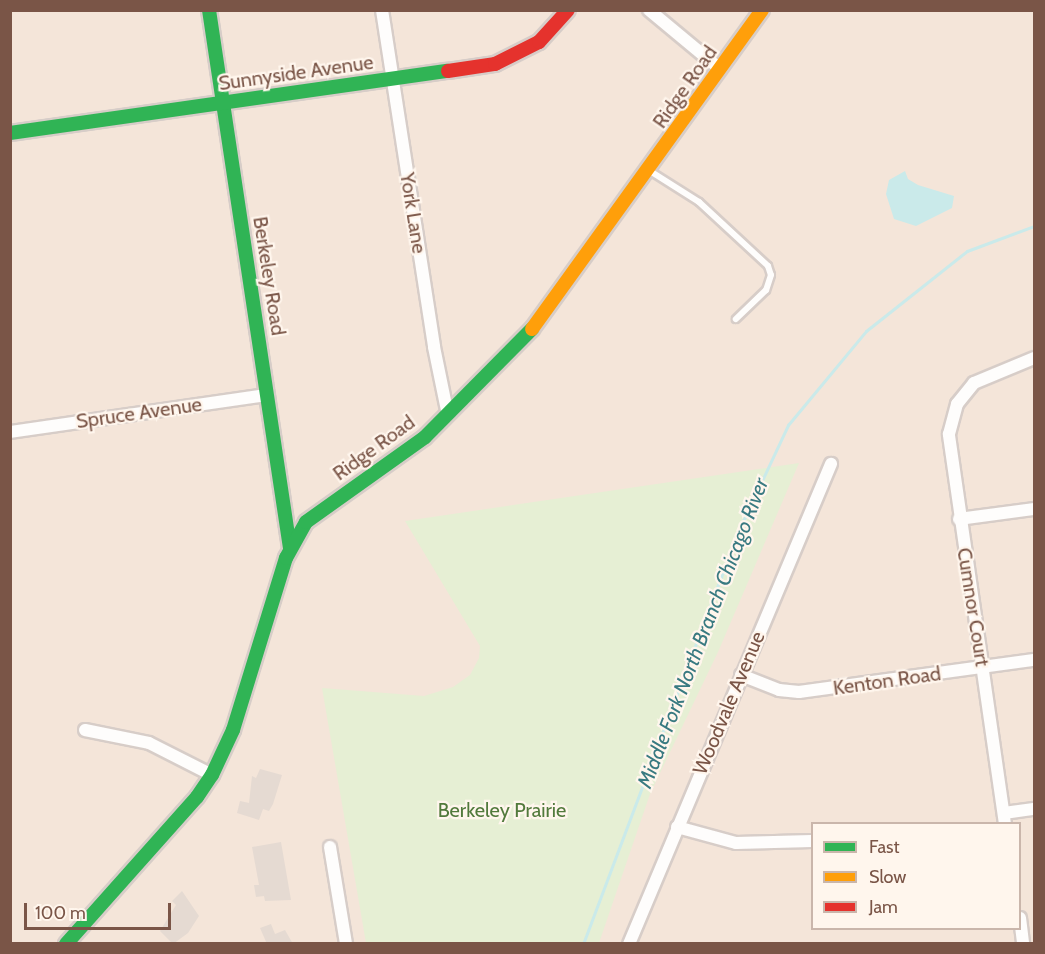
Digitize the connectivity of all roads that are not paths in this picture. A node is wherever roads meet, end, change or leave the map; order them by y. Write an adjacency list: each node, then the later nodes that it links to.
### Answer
1 (209, 10): 8 (street, Berkeley Road)
2 (382, 10): 7 (street, York Lane)
3 (568, 10): 7 (street, Sunnyside Avenue)
4 (649, 10): 6 (street)
5 (762, 10): 6 (street, Ridge Road)
6 (720, 69): 10 (street, Ridge Road)
7 (393, 79): 8 (street, Sunnyside Avenue); 14 (street, York Lane)
8 (223, 103): 9 (street, Sunnyside Avenue); 13 (street, Berkeley Road)
9 (10, 133)
10 (650, 171): 11 (lane); 14 (street, Ridge Road)
11 (736, 319)
12 (1035, 358): 18 (street, Cumnor Court)
13 (267, 395): 15 (street, Spruce Avenue); 19 (street, Berkeley Road)
14 (448, 415): 19 (street, Ridge Road)
15 (10, 432)
16 (831, 464): 22 (street, Woodvale Avenue)
17 (1035, 509): 18 (street)
18 (960, 519): 21 (street, Cumnor Court)
19 (290, 548): 24 (street, Ridge Road)
20 (1035, 660): 21 (street, Kenton Road)
21 (982, 667): 22 (street, Kenton Road); 26 (street, Cumnor Court)
22 (741, 675): 27 (street, Woodvale Avenue)
23 (85, 730): 24 (street)
24 (212, 775): 31 (street, Ridge Road)
25 (1035, 809): 26 (street)
26 (1005, 818)
27 (677, 827): 28 (street); 33 (street, Woodvale Avenue)
28 (811, 841)
29 (330, 847): 32 (street)
30 (1021, 927): 34 (street)
31 (66, 944)
32 (346, 944)
33 (628, 944)
34 (1023, 944)

